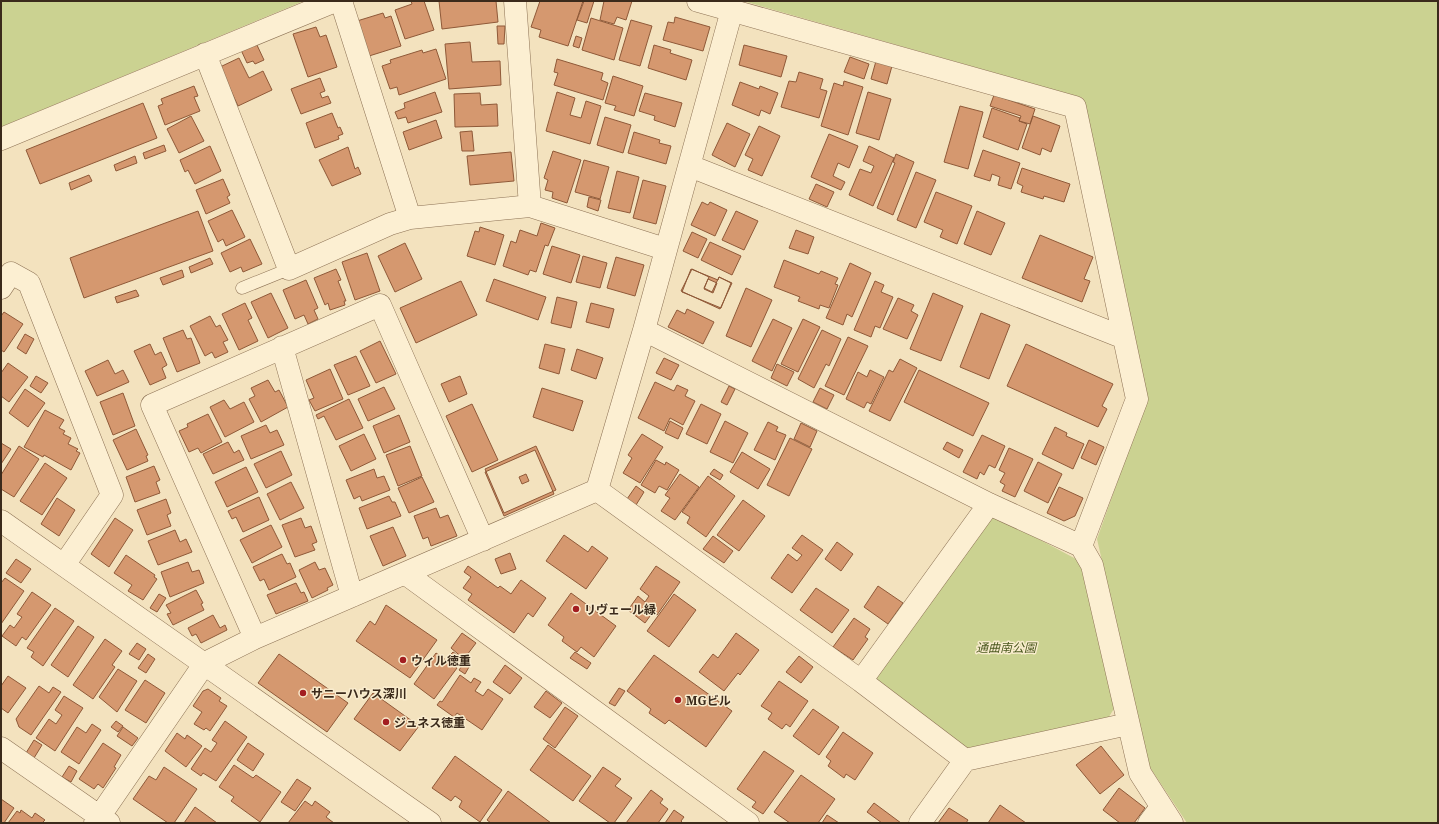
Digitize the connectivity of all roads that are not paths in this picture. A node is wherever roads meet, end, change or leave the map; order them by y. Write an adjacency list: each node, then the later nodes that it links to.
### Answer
1 (336, 1): 6 (street)
2 (341, 1): 10 (street)
3 (515, 1): 9 (street)
4 (698, 1): 5 (street)
5 (732, 10): 8 (street); 16 (street)
6 (205, 54): 7 (street); 12 (street)
7 (1, 139)
8 (690, 166): 11 (street); 16 (street)
9 (530, 206): 10 (street); 11 (street)
10 (410, 218): 12 (street)
11 (665, 249): 15 (street)
12 (289, 269): 14 (lane)
13 (1, 288): 23 (street)
14 (242, 288)
15 (644, 330): 18 (street); 19 (street)
16 (1122, 337): 22 (street)
17 (282, 347): 21 (street); 25 (street); 26 (street)
18 (597, 490): 21 (street); 28 (street)
19 (989, 504): 22 (street); 28 (street)
20 (1, 520): 23 (street)
21 (483, 540): 24 (street)
22 (1081, 546): 29 (street)
23 (64, 565): 27 (street)
24 (406, 574): 25 (street); 35 (street)
25 (352, 596): 26 (street)
26 (255, 638): 27 (street)
27 (205, 663): 33 (street); 34 (street)
28 (861, 681): 31 (street)
29 (1128, 724): 31 (street); 32 (street)
30 (1, 748): 33 (street)
31 (965, 760): 36 (street)
32 (1161, 818)
33 (101, 821)
34 (430, 823)
35 (748, 823)
36 (920, 823)

